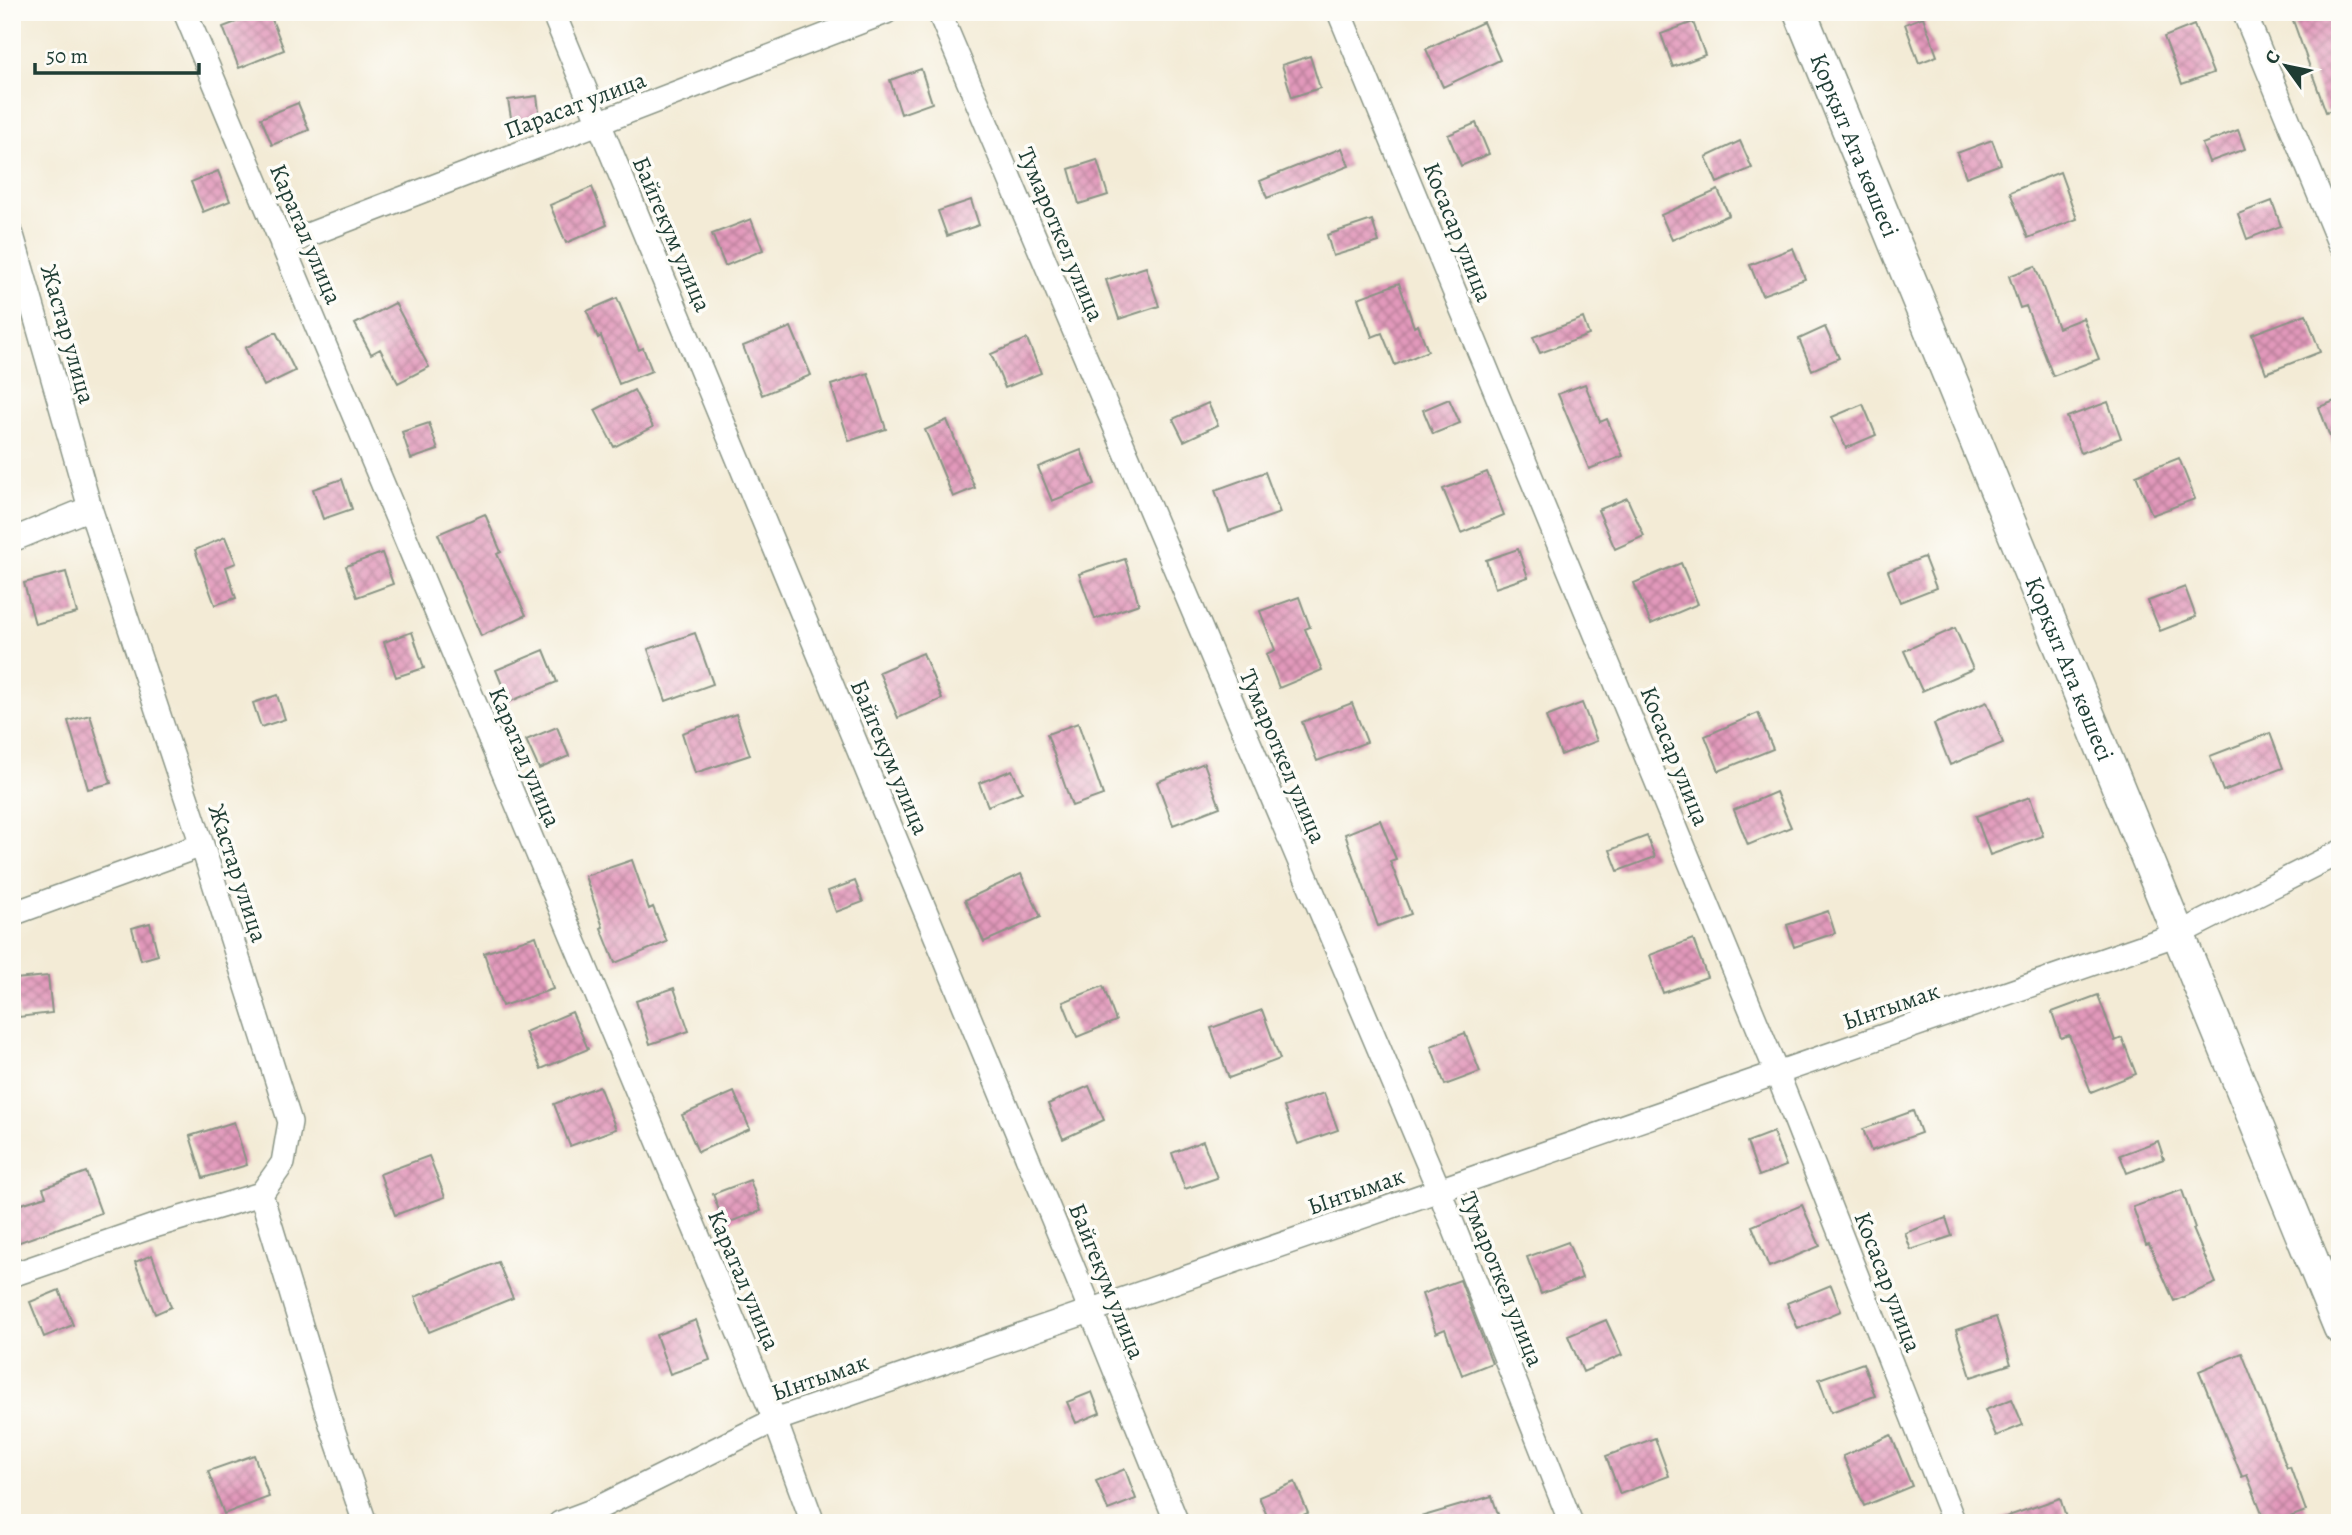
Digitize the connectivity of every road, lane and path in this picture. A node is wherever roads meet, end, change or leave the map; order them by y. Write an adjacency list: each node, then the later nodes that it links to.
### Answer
1 (185, 12): 10 (street, Каратал улица)
2 (553, 12): 8 (street, Байгекум улица)
3 (886, 12): 8 (street, Парасат улица)
4 (939, 12): 19 (street, Тумароткел улица)
5 (1339, 12): 18 (street, Косасар улица)
6 (1800, 12): 17 (main road, Қорқыт Ата көшесі)
7 (2244, 12): 11 (street)
8 (599, 125): 10 (street, Парасат улица); 22 (street, Байгекум улица)
9 (12, 235): 12 (street, Жастар улица)
10 (282, 245): 24 (street, Каратал улица)
11 (2340, 245)
12 (90, 508): 13 (street); 14 (street, Жастар улица)
13 (12, 540)
14 (202, 845): 16 (street); 20 (street, Жастар улица)
15 (2340, 852): 17 (street, Ынтымак)
16 (12, 914)
17 (2178, 934): 18 (street, Ынтымак); 23 (main road, Қорқыт Ата көшесі)
18 (1777, 1073): 19 (street, Ынтымак); 30 (street, Косасар улица)
19 (1439, 1191): 22 (street, Ынтымак); 29 (street, Тумароткел улица)
20 (261, 1194): 21 (street); 25 (street)
21 (12, 1275)
22 (1091, 1311): 24 (street, Ынтымак); 28 (street, Байгекум улица)
23 (2340, 1328)
24 (775, 1420): 26 (street, Ынтымак); 27 (street, Каратал улица)
25 (365, 1523)
26 (560, 1523)
27 (813, 1523)
28 (1177, 1523)
29 (1571, 1523)
30 (1954, 1523)

